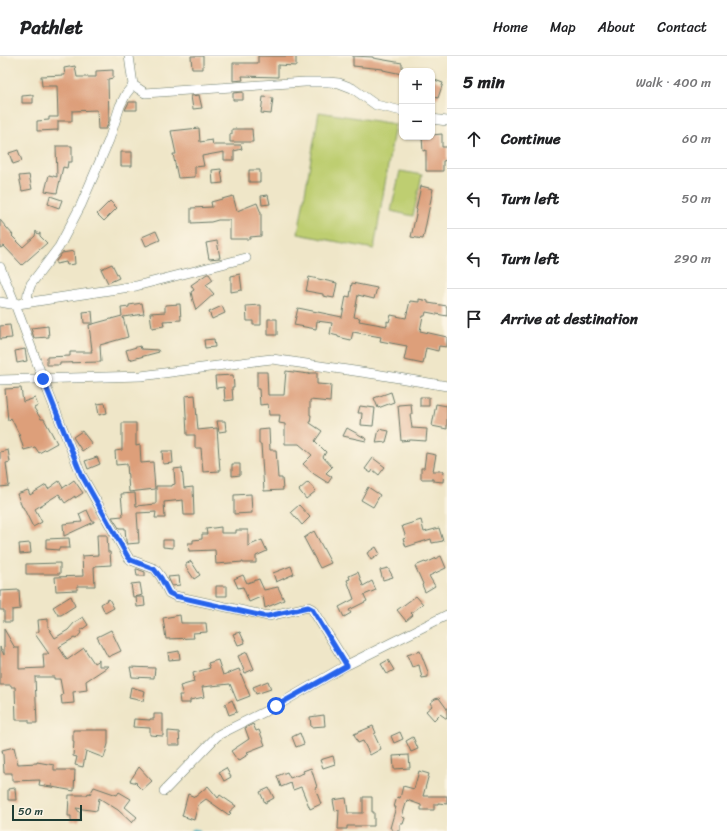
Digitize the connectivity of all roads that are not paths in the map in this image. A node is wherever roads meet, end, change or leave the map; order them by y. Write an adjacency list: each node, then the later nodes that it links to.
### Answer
1 (129, 56): 2 (street)
2 (134, 85): 3 (street); 9 (street)
3 (399, 110)
4 (435, 119): 5 (street)
5 (447, 121)
6 (246, 258): 9 (street)
7 (0, 266): 10 (street)
8 (0, 302): 10 (street)
9 (27, 302): 10 (street)
10 (15, 304): 11 (street)
11 (43, 379): 12 (street); 13 (street); 15 (street)
12 (0, 380)
13 (447, 386)
14 (447, 615): 15 (street)
15 (347, 666): 16 (street)
16 (164, 791)

